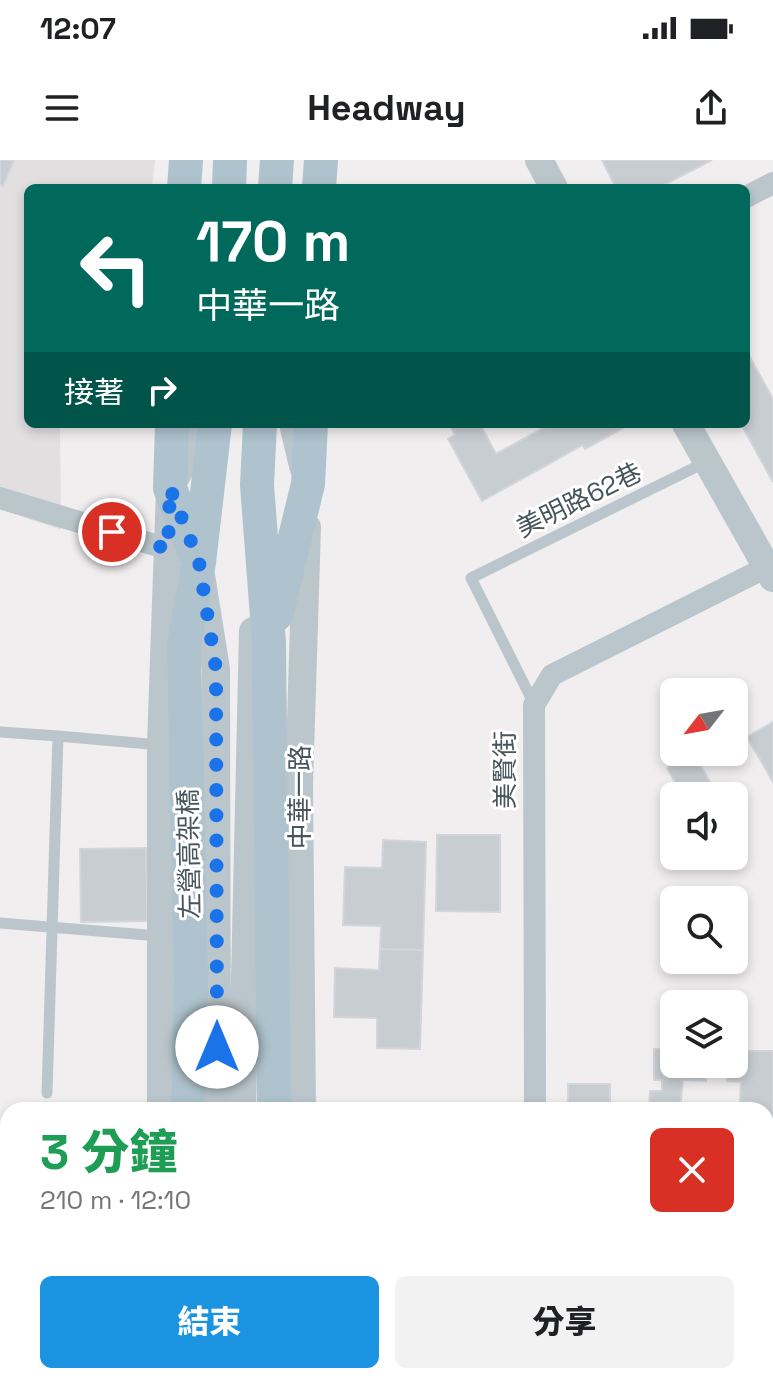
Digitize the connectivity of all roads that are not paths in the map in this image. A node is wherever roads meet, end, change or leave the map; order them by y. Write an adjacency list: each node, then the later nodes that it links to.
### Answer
1 (186, 160): 7 (main road)
2 (230, 160): 8 (main road)
3 (277, 160): 9 (main road)
4 (321, 160): 10 (main road)
5 (539, 160): 11 (street)
6 (773, 183): 12 (street)
7 (184, 184)
8 (229, 184)
9 (275, 184)
10 (319, 184)
11 (552, 184)
12 (750, 195)
13 (172, 428): 23 (main road)
14 (202, 428): 23 (street)
15 (214, 428): 25 (main road)
16 (260, 428): 22 (main road, 中華一路)
17 (294, 428): 21 (street, 中華一路)
18 (311, 428): 21 (main road, 中華一路)
19 (688, 428): 20 (street)
20 (707, 462): 26 (street); 28 (lane, 美明路62巷)
21 (308, 484): 27 (main road, 中華一路); 41 (street, 中華一路)
22 (257, 485): 27 (main road, 中華一路); 39 (street, 中華一路)
23 (170, 488): 25 (main road)
24 (0, 498): 25 (street)
25 (184, 556): 31 (street); 37 (main road, 左營高架橋); 38 (street)
26 (770, 572): 28 (street, 美賢街)
27 (269, 643): 40 (main road)
28 (534, 705): 42 (street, 美賢街)
29 (0, 732): 30 (lane)
30 (58, 736): 31 (lane); 33 (lane)
31 (161, 745): 34 (street)
32 (0, 923): 33 (lane)
33 (51, 928): 34 (lane); 35 (lane)
34 (161, 936): 36 (street)
35 (47, 1093)
36 (161, 1102)
37 (188, 1102)
38 (217, 1102)
39 (242, 1102)
40 (274, 1102)
41 (302, 1102)
42 (535, 1102)

